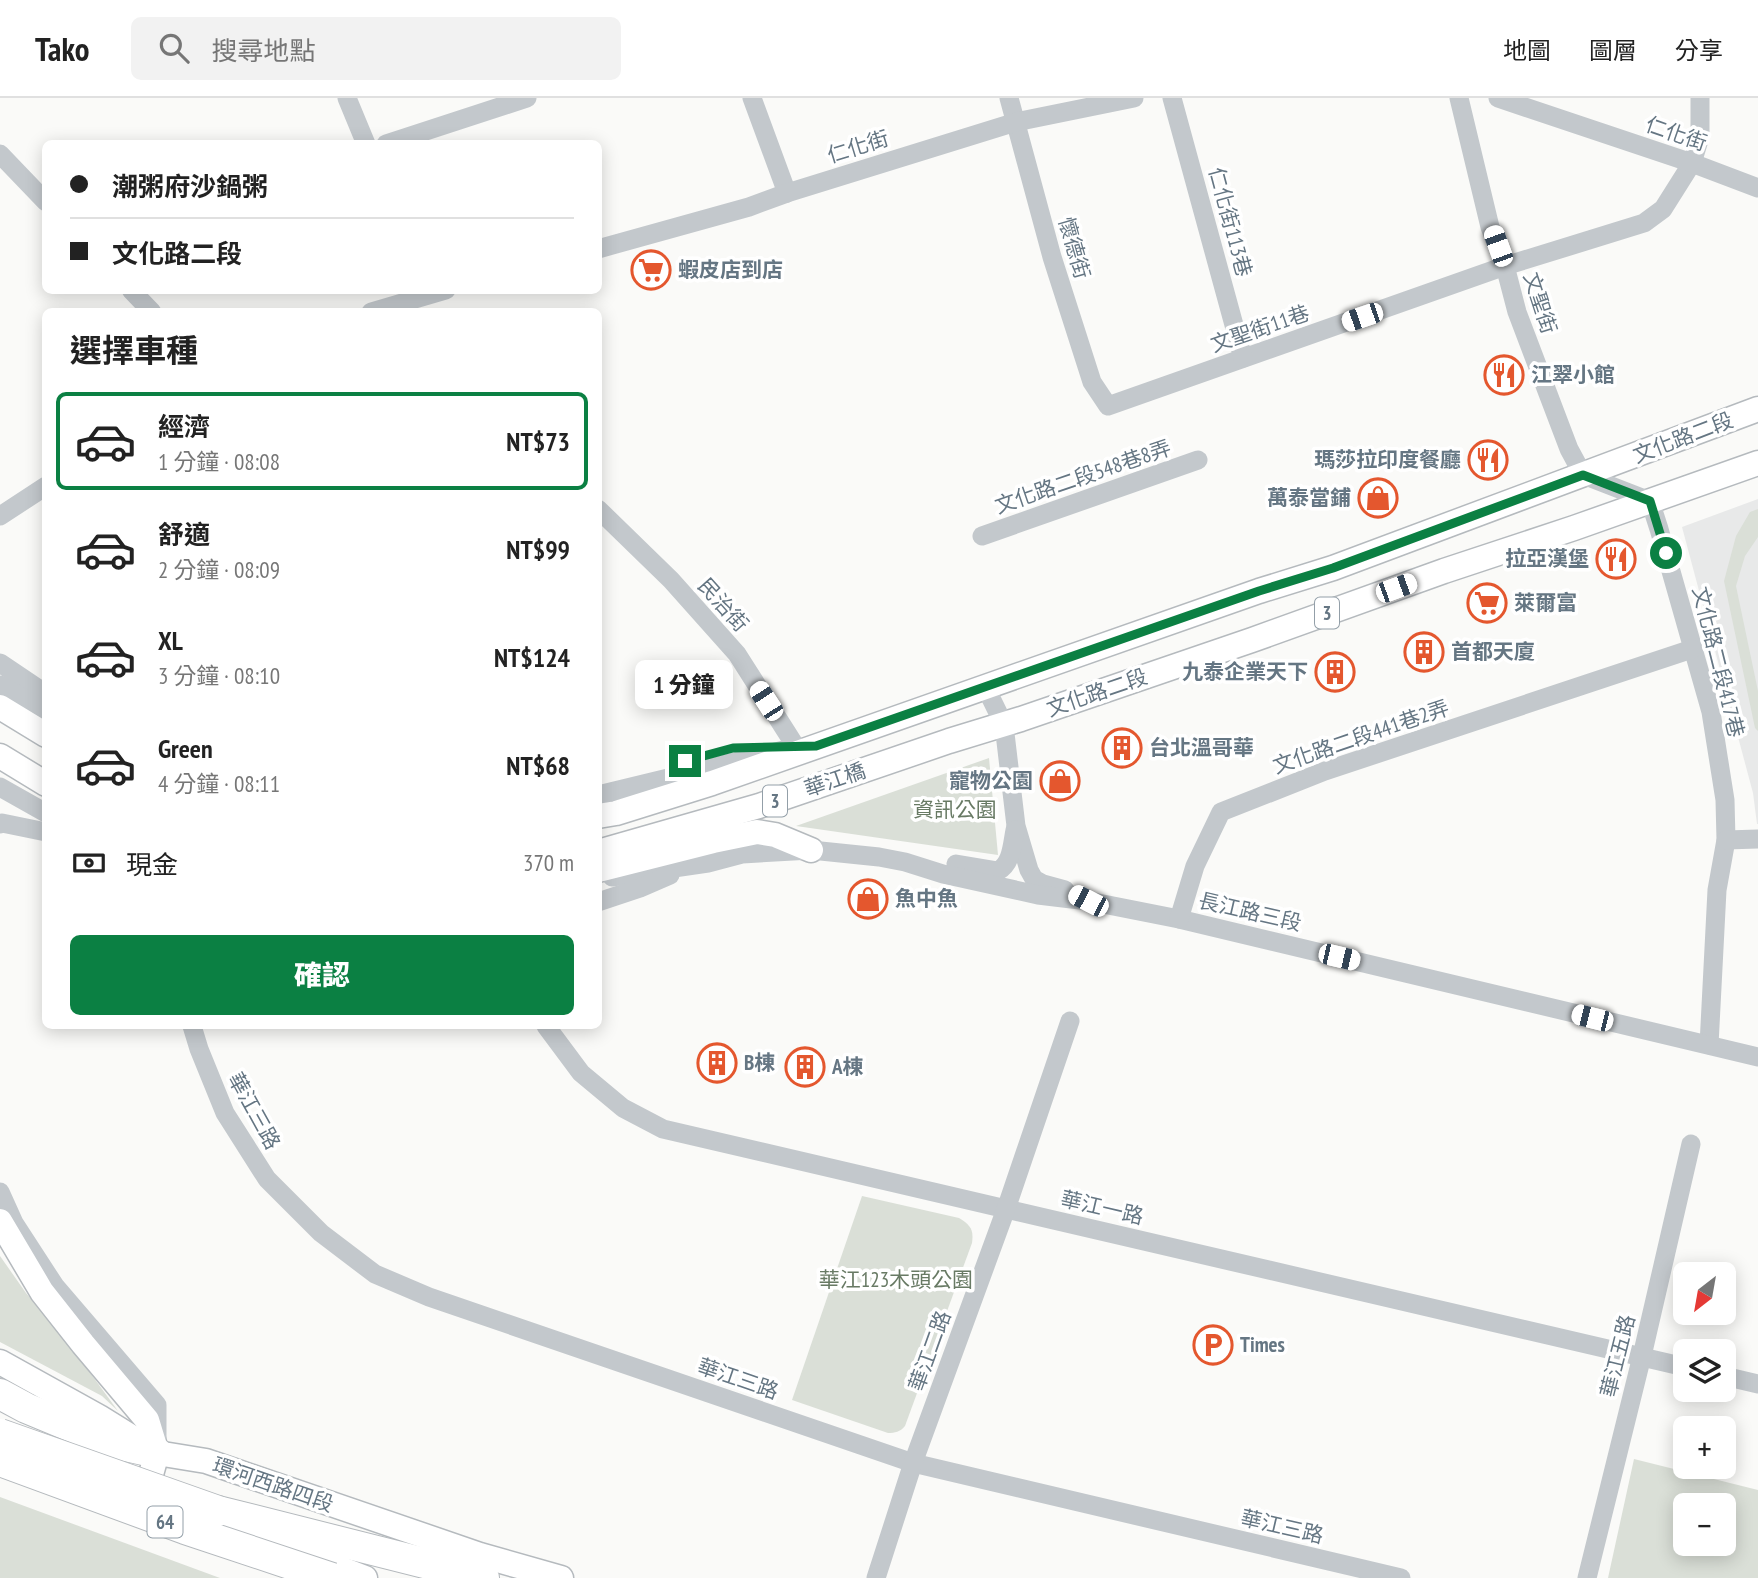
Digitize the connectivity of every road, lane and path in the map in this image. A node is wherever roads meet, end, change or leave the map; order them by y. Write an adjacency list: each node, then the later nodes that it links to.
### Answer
1 (347, 98): 11 (street)
2 (527, 98): 12 (street)
3 (752, 98): 16 (street)
4 (1009, 98): 10 (street, 懷德街)
5 (1134, 98): 10 (street, 仁化街)
6 (1172, 98): 24 (street, 仁化街113巷)
7 (1459, 98): 19 (street, 文聖街)
8 (1498, 98): 14 (street, 仁化街)
9 (1700, 98): 14 (street, 文聖街11巷)
10 (1016, 122): 16 (street, 仁化街); 25 (street, 懷德街)
11 (364, 140)
12 (398, 140)
13 (0, 153): 17 (street)
14 (1692, 163): 15 (street, 仁化街); 19 (street, 文聖街11巷)
15 (1758, 188)
16 (787, 193): 18 (street, 仁化街)
17 (42, 198)
18 (602, 248)
19 (1505, 265): 24 (street, 文聖街11巷); 29 (street, 文聖街)
20 (135, 294): 22 (street)
21 (437, 297): 23 (street)
22 (148, 308)
23 (389, 308)
24 (1243, 358): 25 (street, 文聖街11巷)
25 (1108, 406)
26 (1758, 410): 29 (main road, 文化路二段 / 3)
27 (1198, 460): 34 (street, 文化路二段548巷8弄)
28 (1758, 463): 31 (main road, 文化路二段 / 3)
29 (1583, 475): 31 (street); 38 (main road, 文化路二段 / 3)
30 (42, 489): 33 (street)
31 (1650, 501): 35 (street, 文化路二段417巷); 42 (main road, 文化路二段 / 3)
32 (602, 513): 45 (street, 民治街)
33 (0, 516)
34 (982, 536)
35 (1692, 649): 59 (street, 文化路二段417巷); 68 (street, 文化路二段441巷2弄)
36 (0, 663): 39 (street)
37 (0, 685): 41 (street)
38 (986, 688): 42 (street); 45 (main road, 文化路二段 / 3)
39 (42, 691)
40 (0, 707): 43 (main road)
41 (42, 709)
42 (1004, 724): 44 (main road, 文化路二段 / 3); 56 (street)
43 (42, 733)
44 (949, 741): 61 (main road, 華江橋 / 3)
45 (806, 746): 48 (street, 文化路二段); 50 (street); 53 (main road, 文化路二段 / 3)
46 (0, 756): 47 (main road)
47 (42, 782)
48 (602, 783)
49 (0, 787): 52 (street)
50 (602, 794)
51 (0, 802): 55 (street)
52 (42, 811)
53 (602, 815)
54 (0, 824): 57 (street)
55 (42, 824)
56 (1016, 826): 62 (street); 67 (street)
57 (42, 831)
58 (1758, 839): 59 (street)
59 (1726, 840): 72 (street, 文化路二段417巷)
60 (811, 850): 62 (street, 長江路三段); 63 (street, 長江路三段); 64 (main road)
61 (602, 851)
62 (905, 862): 67 (street, 長江路三段)
63 (708, 863): 65 (street); 66 (street)
64 (602, 869)
65 (602, 879)
66 (602, 901)
67 (1088, 901): 68 (street, 長江路三段)
68 (1180, 919): 72 (street, 長江路三段)
69 (1070, 1021): 76 (street, 華江二路)
70 (193, 1029): 89 (street, 華江三路)
71 (548, 1029): 76 (street, 華江一路)
72 (1709, 1045): 73 (street, 長江路三段)
73 (1758, 1057)
74 (1691, 1144): 79 (street, 華江五路)
75 (0, 1192): 87 (street)
76 (1006, 1209): 79 (street, 華江一路); 89 (street, 華江二路)
77 (0, 1221): 87 (main road)
78 (0, 1236): 87 (street)
79 (1642, 1356): 81 (street, 華江一路); 100 (street, 華江五路)
80 (0, 1362): 87 (main road, 環河西路四段)
81 (1673, 1364)
82 (1736, 1379): 83 (street)
83 (1758, 1384)
84 (0, 1394): 87 (highway)
85 (0, 1422): 90 (main road)
86 (0, 1434): 91 (highway, 64, bridge)
87 (156, 1453): 90 (main road); 97 (main road, 環河西路四段)
88 (0, 1461): 93 (highway, 64, bridge)
89 (913, 1463): 98 (street, 華江二路); 99 (street, 華江三路)
90 (146, 1492): 92 (main road); 94 (main road)
91 (218, 1511): 95 (highway, 64); 96 (highway)
92 (313, 1578)
93 (332, 1578)
94 (365, 1578)
95 (427, 1578)
96 (484, 1578)
97 (561, 1578)
98 (876, 1578)
99 (1401, 1578)
100 (1587, 1578)

